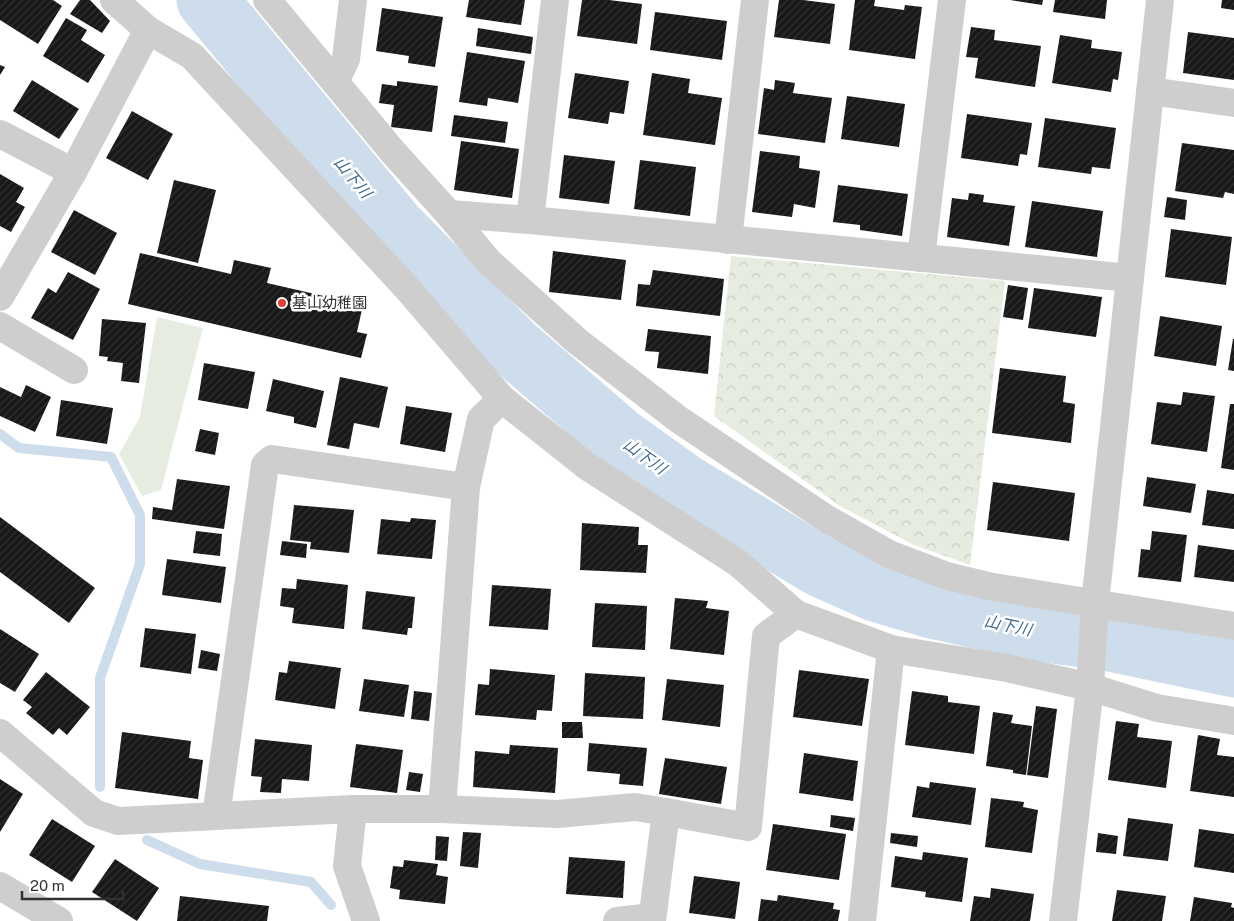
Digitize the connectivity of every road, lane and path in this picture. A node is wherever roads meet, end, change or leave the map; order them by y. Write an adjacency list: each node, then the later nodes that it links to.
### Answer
1 (114, 0): 8 (street)
2 (267, 0): 9 (street)
3 (353, 0): 9 (street)
4 (555, 0): 15 (street)
5 (755, 0): 16 (street)
6 (952, 0): 17 (street)
7 (1160, 0): 10 (street)
8 (148, 30): 13 (street); 22 (street)
9 (335, 82): 14 (street)
10 (1150, 91): 11 (street); 18 (street)
11 (1234, 103)
12 (0, 134): 13 (street)
13 (72, 172): 19 (street)
14 (449, 214): 15 (street); 24 (street)
15 (530, 220): 16 (street)
16 (728, 240): 17 (street)
17 (921, 258): 18 (street)
18 (1130, 278): 24 (street)
19 (0, 297)
20 (0, 326): 21 (street)
21 (74, 370)
22 (502, 399): 23 (street); 25 (street)
23 (466, 487): 32 (street); 34 (street)
24 (1095, 603): 26 (street); 28 (street)
25 (796, 614): 27 (street); 33 (street)
26 (1234, 626)
27 (891, 649): 28 (street); 40 (street)
28 (1090, 676): 29 (street); 41 (street)
29 (1234, 721)
30 (0, 733): 34 (street)
31 (354, 809): 32 (street); 34 (street); 38 (street)
32 (442, 809): 33 (street)
33 (666, 812): 36 (street)
34 (216, 816)
35 (0, 886): 37 (street)
36 (652, 919): 39 (street)
37 (59, 921)
38 (366, 921)
39 (617, 921)
40 (862, 921)
41 (1063, 921)

